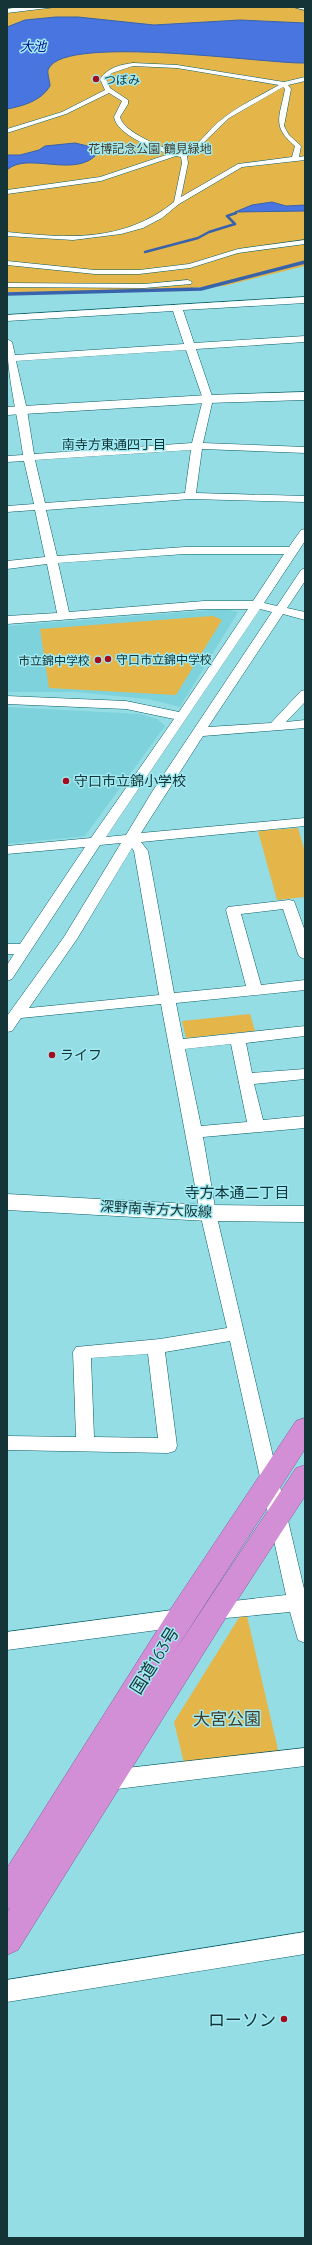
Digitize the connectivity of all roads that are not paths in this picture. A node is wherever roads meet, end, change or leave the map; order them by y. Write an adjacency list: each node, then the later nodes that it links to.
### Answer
1 (53, 7): 4 (street)
2 (296, 7): 3 (street)
3 (305, 8)
4 (7, 11)
5 (305, 78): 6 (street)
6 (284, 84): 7 (street); 10 (street); 12 (street)
7 (108, 91): 8 (street); 9 (street)
8 (7, 131)
9 (174, 154): 10 (street); 13 (street)
10 (184, 155): 14 (street)
11 (305, 158): 12 (street)
12 (295, 159): 14 (street)
13 (7, 192)
14 (177, 203): 15 (street)
15 (7, 234)
16 (305, 242): 17 (street)
17 (7, 263)
18 (188, 282): 19 (street)
19 (7, 285)
20 (305, 300): 21 (street)
21 (177, 308): 22 (street); 25 (street)
22 (7, 318)
23 (305, 339): 25 (street)
24 (7, 342): 26 (street)
25 (192, 348): 26 (street); 28 (street)
26 (9, 359): 29 (street)
27 (305, 396): 28 (street)
28 (208, 399): 29 (street); 31 (street)
29 (22, 410): 30 (street); 33 (street)
30 (7, 411)
31 (197, 446): 32 (street); 33 (street); 35 (street)
32 (305, 450)
33 (29, 458): 34 (street); 37 (street)
34 (7, 459)
35 (190, 496): 36 (street); 37 (street)
36 (305, 499)
37 (40, 506): 38 (street); 41 (street)
38 (7, 509)
39 (305, 532): 40 (street)
40 (292, 550): 41 (street); 44 (street)
41 (52, 559): 42 (street); 46 (street)
42 (7, 565)
43 (305, 572): 45 (street)
44 (258, 605): 45 (street); 46 (street); 51 (street)
45 (281, 610): 47 (street); 54 (street)
46 (64, 615): 48 (street)
47 (305, 616)
48 (7, 620)
49 (305, 694): 53 (street)
50 (7, 700): 51 (street)
51 (182, 717): 57 (street)
52 (305, 724): 53 (street)
53 (276, 725): 54 (street)
54 (199, 732): 56 (street)
55 (305, 822): 56 (street)
56 (131, 838): 57 (street); 65 (street); 66 (street)
57 (95, 842): 58 (street); 60 (street)
58 (7, 850)
59 (7, 949): 60 (street)
60 (25, 949): 62 (street)
61 (305, 954): 64 (street)
62 (7, 976)
63 (305, 985): 64 (street)
64 (255, 991): 65 (street)
65 (167, 998): 66 (street); 70 (street)
66 (16, 1014): 67 (street)
67 (7, 1027)
68 (305, 1031): 69 (street)
69 (237, 1037): 70 (street); 72 (street)
70 (176, 1045): 75 (street)
71 (305, 1074): 72 (street)
72 (245, 1079): 74 (street)
73 (305, 1122): 74 (street)
74 (256, 1126): 75 (street)
75 (194, 1132): 77 (street)
76 (7, 1202): 77 (main road, 深野南寺方大阪線)
77 (208, 1213): 78 (main road, 深野南寺方大阪線); 79 (street)
78 (305, 1214)
79 (237, 1333): 80 (street); 85 (street)
80 (156, 1347): 83 (street); 83 (street)
81 (305, 1428): 85 (highway, 国道163号)
82 (7, 1443): 83 (street)
83 (85, 1445)
84 (305, 1476): 86 (highway, 国道163号)
85 (269, 1484): 86 (street); 89 (highway, 国道163号)
86 (277, 1518): 87 (street); 88 (highway, 国道163号)
87 (302, 1603): 88 (street); 90 (street)
88 (215, 1611): 93 (highway, 国道163号)
89 (180, 1618): 91 (street); 94 (highway, 国道163号)
90 (305, 1634)
91 (7, 1641)
92 (305, 1758): 93 (street)
93 (109, 1780): 95 (highway, 国道163号)
94 (7, 1895)
95 (7, 1940)
96 (305, 1943): 97 (street)
97 (7, 1991)

